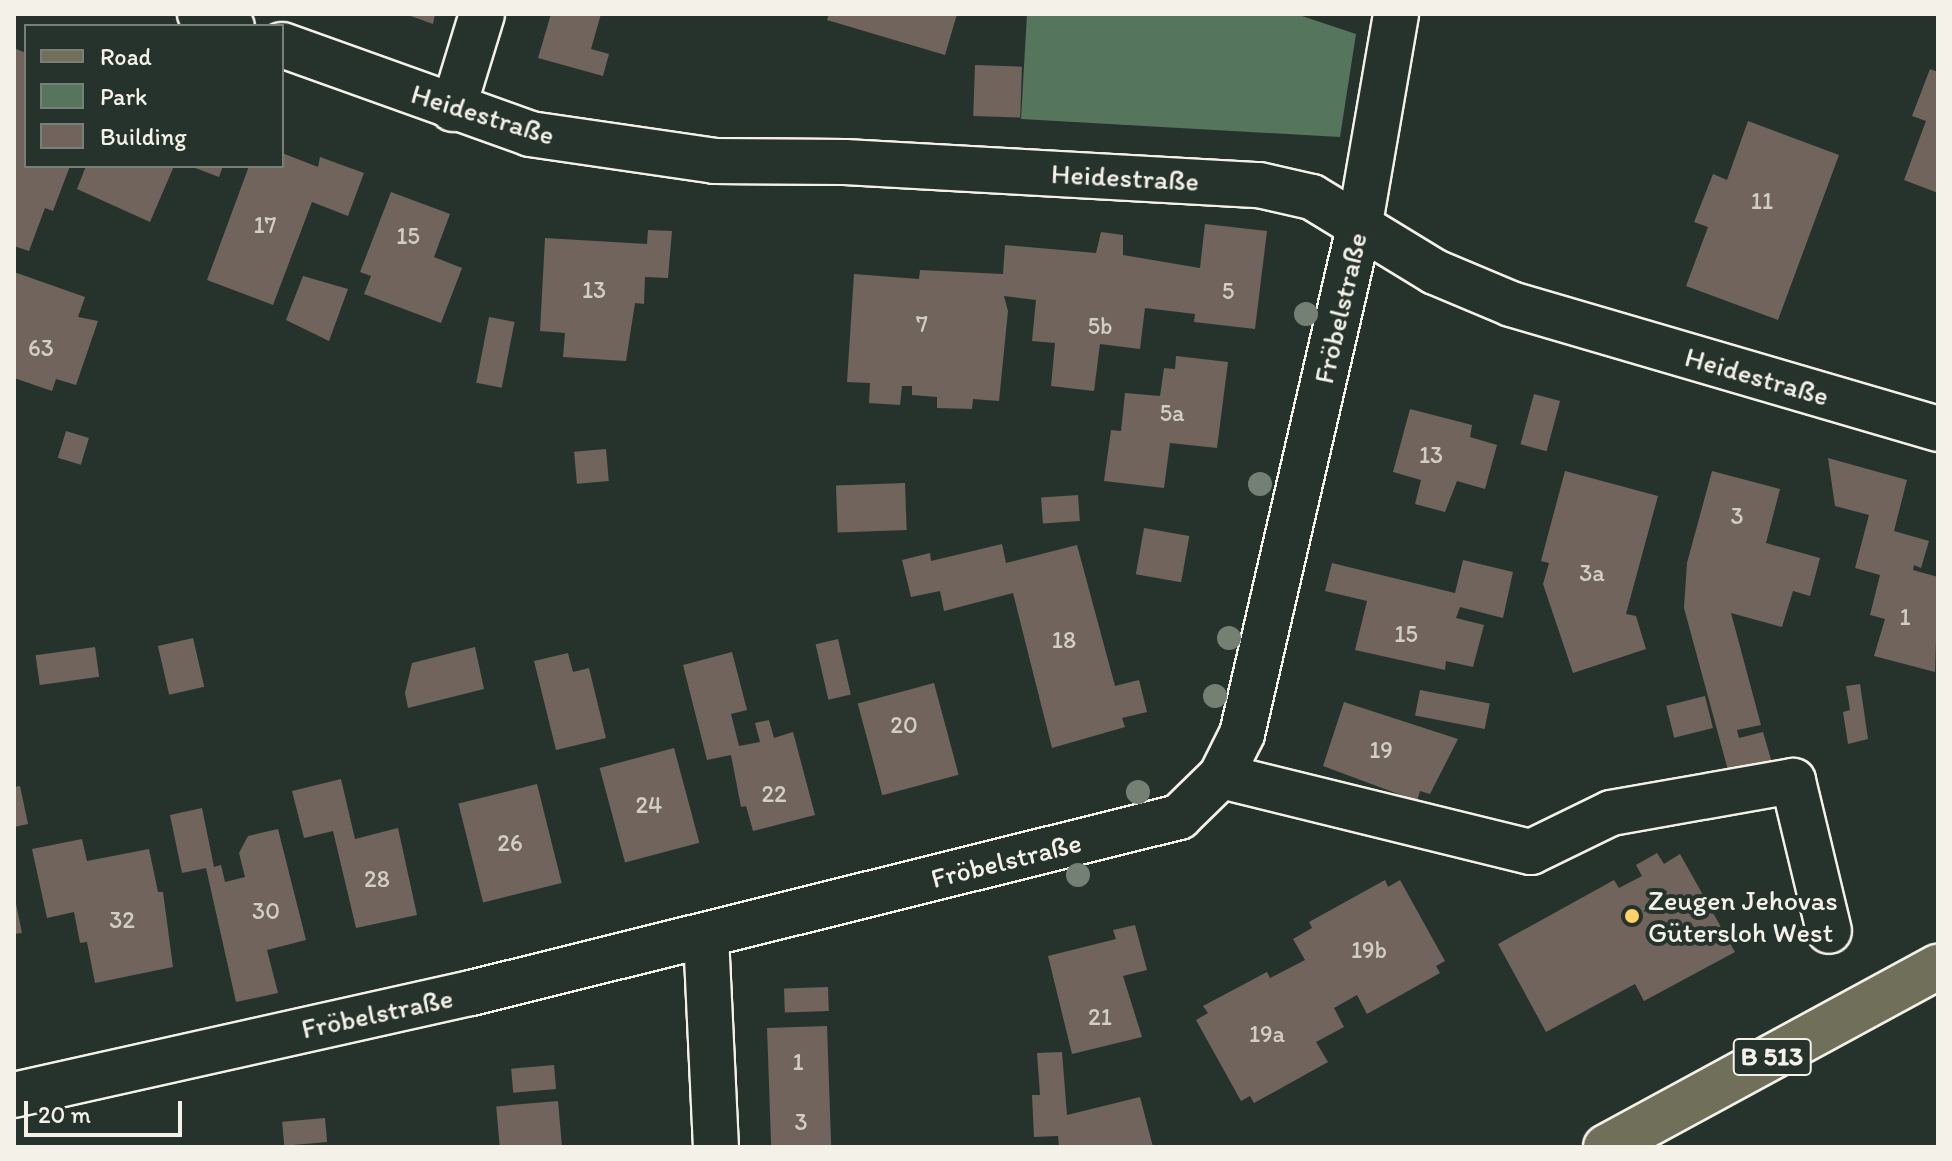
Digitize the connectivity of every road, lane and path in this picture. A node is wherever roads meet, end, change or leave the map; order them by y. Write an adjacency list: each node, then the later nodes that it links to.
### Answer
1 (200, 14): 4 (street)
2 (482, 14): 6 (street)
3 (1396, 14): 7 (street, Fröbelstraße)
4 (227, 24)
5 (284, 46): 6 (street, Heidestraße)
6 (453, 109): 7 (street, Heidestraße)
7 (1360, 223): 8 (street, Heidestraße); 9 (street, Fröbelstraße)
8 (1938, 429)
9 (1221, 776): 10 (street); 11 (street, Fröbelstraße)
10 (1829, 931)
11 (706, 936): 13 (street, Fröbelstraße); 14 (street)
12 (1938, 967): 15 (main road, B 513)
13 (14, 1095)
14 (716, 1147)
15 (1606, 1147)

